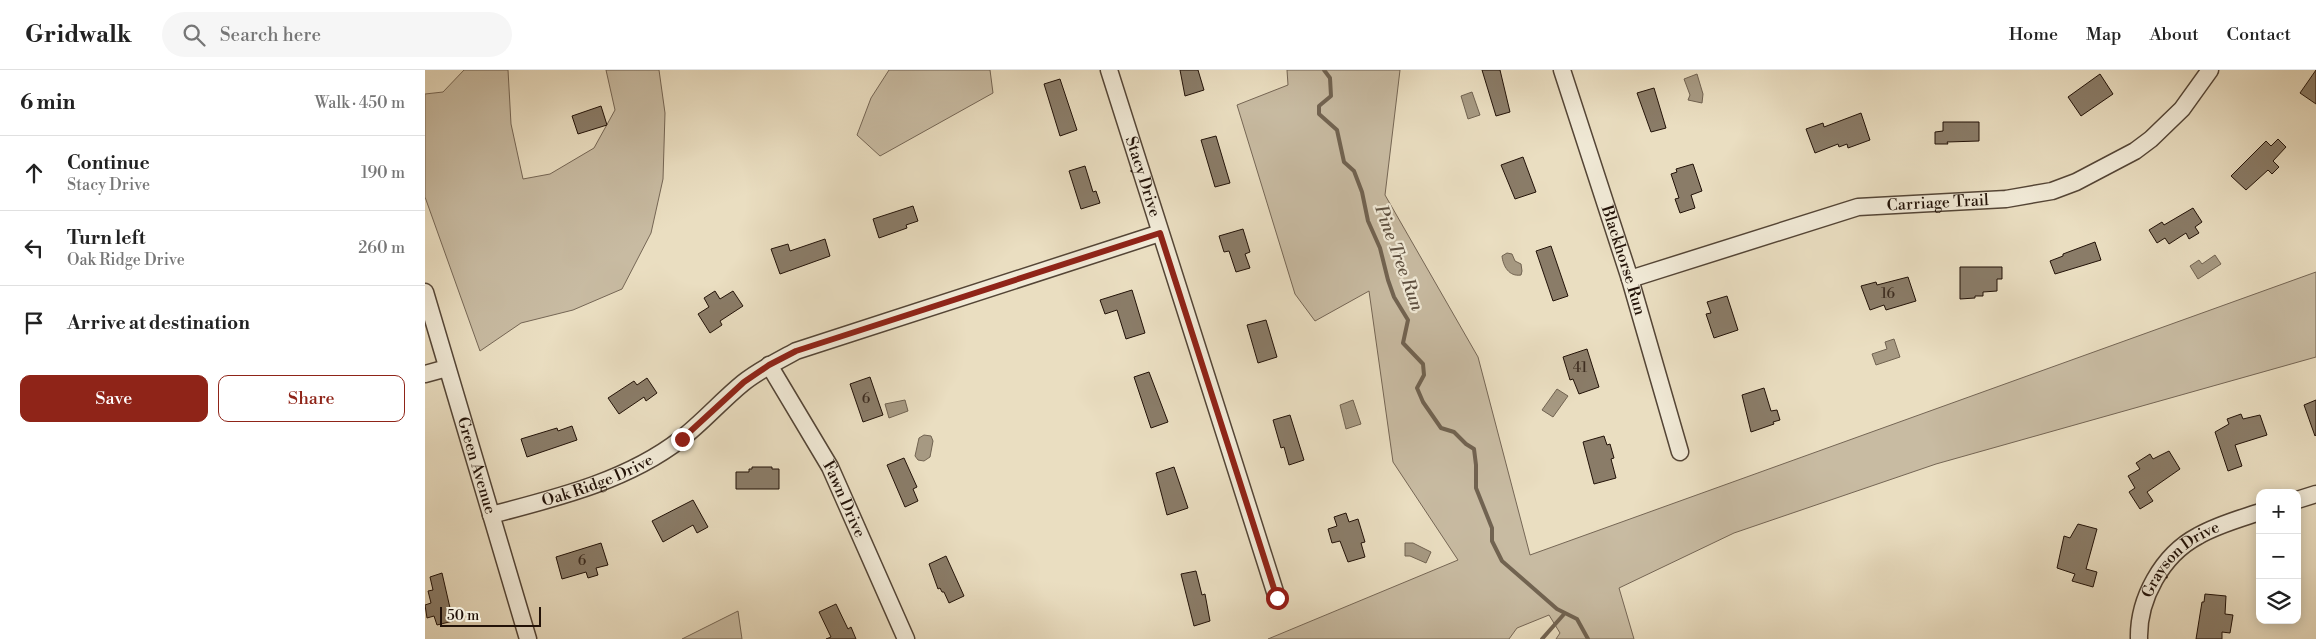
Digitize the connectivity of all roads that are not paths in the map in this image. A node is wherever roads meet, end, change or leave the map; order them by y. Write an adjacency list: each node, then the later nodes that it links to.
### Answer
1 (1109, 70): 4 (street, Stacy Drive)
2 (1562, 70): 5 (street, Blackhorse Run)
3 (2207, 71): 5 (street, Carriage Trail)
4 (1160, 233): 7 (street, Oak Ridge Drive); 15 (street, Stacy Drive)
5 (1630, 279): 10 (street, Blackhorse Run)
6 (425, 292): 8 (street, Green Avenue)
7 (769, 365): 14 (street, Oak Ridge Drive); 17 (street, Fawn Drive)
8 (447, 368): 9 (street); 14 (street, Green Avenue)
9 (425, 374)
10 (1680, 452)
11 (2316, 494): 12 (street)
12 (2301, 499)
13 (2256, 513): 18 (street, Grayson Drive)
14 (491, 515): 16 (street, Green Avenue)
15 (1277, 598)
16 (528, 639)
17 (906, 639)
18 (2139, 639)

